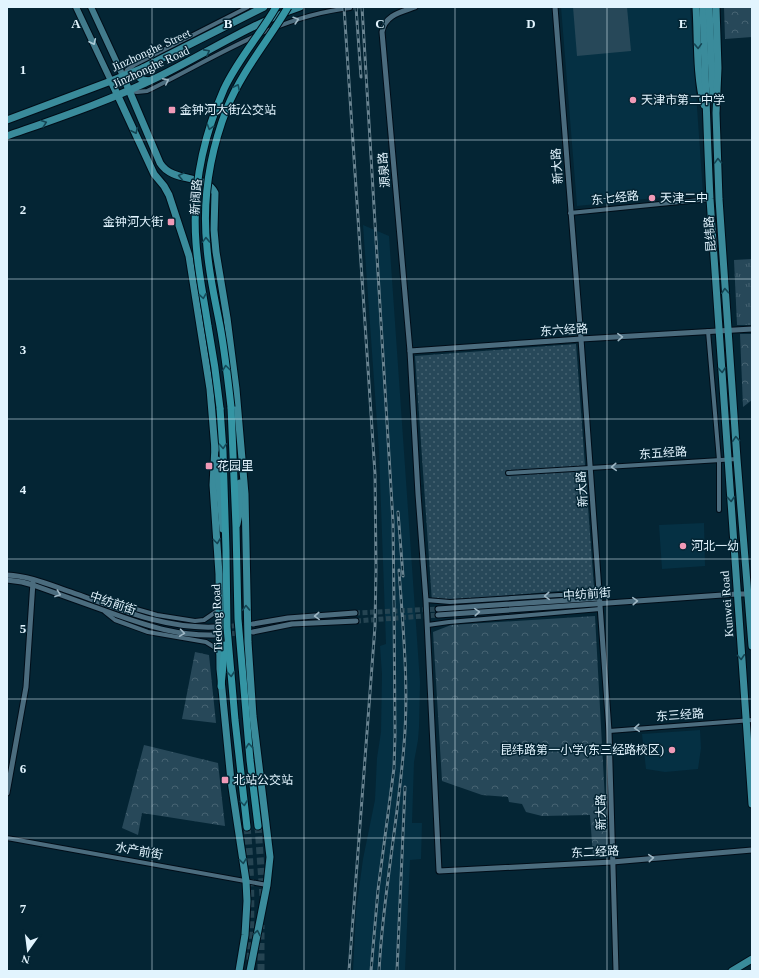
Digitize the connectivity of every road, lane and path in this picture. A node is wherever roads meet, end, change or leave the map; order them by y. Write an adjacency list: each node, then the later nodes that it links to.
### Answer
1 (76, 7): 18 (main road, one-way to 18)
2 (91, 7): 17 (main road)
3 (248, 7): 17 (street)
4 (263, 7): 15 (main road, Jinzhonghe Street)
5 (276, 7): 35 (highway, 新阔路, one-way to 35, bridge)
6 (288, 7): 34 (highway, 新阔路, one-way to 6, bridge)
7 (300, 7): 19 (main road, Jinzhonghe Road, one-way to 7)
8 (415, 7): 33 (street, 源泉路)
9 (555, 7): 27 (street, 新大路)
10 (696, 7): 22 (main road, one-way to 22)
11 (703, 7): 16 (main road)
12 (709, 7): 16 (main road)
13 (716, 7): 23 (main road)
14 (350, 8): 20 (street, one-way to 14)
15 (143, 68): 17 (main road, Jinzhonghe Street); 19 (main road)
16 (708, 72): 22 (main road); 23 (main road)
17 (124, 76): 18 (main road, Jinzhonghe Street); 20 (main road)
18 (111, 81): 21 (main road); 24 (main road, Jinzhonghe Road)
19 (149, 81): 20 (main road, Jinzhonghe Road)
20 (129, 91): 21 (main road, Jinzhonghe Road); 37 (main road, one-way to 20)
21 (118, 95): 25 (main road, Jinzhonghe Road, one-way to 21); 36 (main road, one-way to 36)
22 (706, 113): 26 (main road, 昆纬路)
23 (716, 113): 29 (main road, 昆纬路, one-way to 23)
24 (7, 120)
25 (7, 136)
26 (710, 199): 27 (street, 东七经路); 31 (main road, 昆纬路)
27 (570, 213): 32 (street, 新大路)
28 (752, 329): 29 (street, 东六经路)
29 (728, 330): 31 (street, 东六经路); 39 (main road, Kunwei Road, one-way to 29)
30 (708, 331): 31 (street, 东六经路); 32 (street, 东六经路, one-way to 30); 40 (street)
31 (719, 331): 38 (main road, Kunwei Road, one-way to 38)
32 (581, 339): 33 (street, 东六经路); 41 (street, 新大路)
33 (410, 351): 51 (street, 源泉路)
34 (231, 407): 44 (highway, Tiedong Road)
35 (220, 408): 45 (highway, Tiedong Road, one-way to 45)
36 (215, 446): 45 (main road); 54 (main road, one-way to 54)
37 (241, 457): 44 (main road); 70 (main road, one-way to 37)
38 (728, 459): 39 (street, 东五经路); 40 (street, 东五经路); 49 (main road, Kunwei Road, one-way to 49)
39 (737, 459): 50 (main road, Kunwei Road)
40 (719, 460): 41 (street, 东五经路, one-way to 41); 43 (street)
41 (590, 468): 42 (street, 东五经路); 52 (street, 新大路)
42 (508, 473)
43 (719, 510)
44 (236, 527): 64 (highway, Tiedong Road)
45 (226, 550): 63 (highway, Tiedong Road)
46 (7, 576): 48 (street)
47 (7, 580): 48 (street, 中纺前街)
48 (33, 582): 53 (street); 56 (street, 中纺前街, one-way to 56); 73 (street)
49 (737, 594): 50 (street, 中纺前街); 52 (street, 中纺前街, one-way to 49); 71 (main road, Kunwei Road, one-way to 71)
50 (750, 594): 67 (main road, Kunwei Road)
51 (426, 600): 52 (street, one-way to 51); 61 (street, 源泉路)
52 (600, 600): 55 (street, 新大路); 57 (street, 中纺前街)
53 (108, 605): 54 (street); 62 (street)
54 (220, 608): 68 (main road)
55 (600, 609): 61 (street); 72 (street, 新大路)
56 (105, 612): 66 (street, 中纺前街, one-way to 66); 68 (street)
57 (438, 612)
58 (356, 613): 60 (street, one-way to 60)
59 (356, 621): 65 (street)
60 (253, 624)
61 (428, 626): 80 (street, 源泉路)
62 (215, 627)
63 (227, 627): 69 (highway); 76 (highway, Tiedong Road, one-way to 76)
64 (238, 628): 70 (main road); 75 (highway, Tiedong Road, one-way to 64)
65 (253, 632)
66 (215, 635)
67 (752, 646)
68 (220, 654): 69 (main road)
69 (221, 686): 81 (main road, one-way to 81)
70 (251, 689): 82 (main road)
71 (749, 720): 72 (street, 东三经路, one-way to 72); 74 (main road, Kunwei Road)
72 (609, 731): 79 (street, 新大路)
73 (7, 793)
74 (752, 804)
75 (258, 826)
76 (247, 827)
77 (7, 838): 81 (street, 水产前街)
78 (752, 850): 79 (street, 东二经路, one-way to 78)
79 (612, 862): 80 (street, 东二经路); 88 (street, 新大路)
80 (439, 871)
81 (246, 881): 82 (street, 水产前街); 86 (main road)
82 (267, 885): 87 (main road, one-way to 82)
83 (752, 954): 85 (main road)
84 (752, 959): 85 (main road)
85 (745, 963): 89 (main road)
86 (239, 971)
87 (250, 971)
88 (616, 971)
89 (732, 971)

